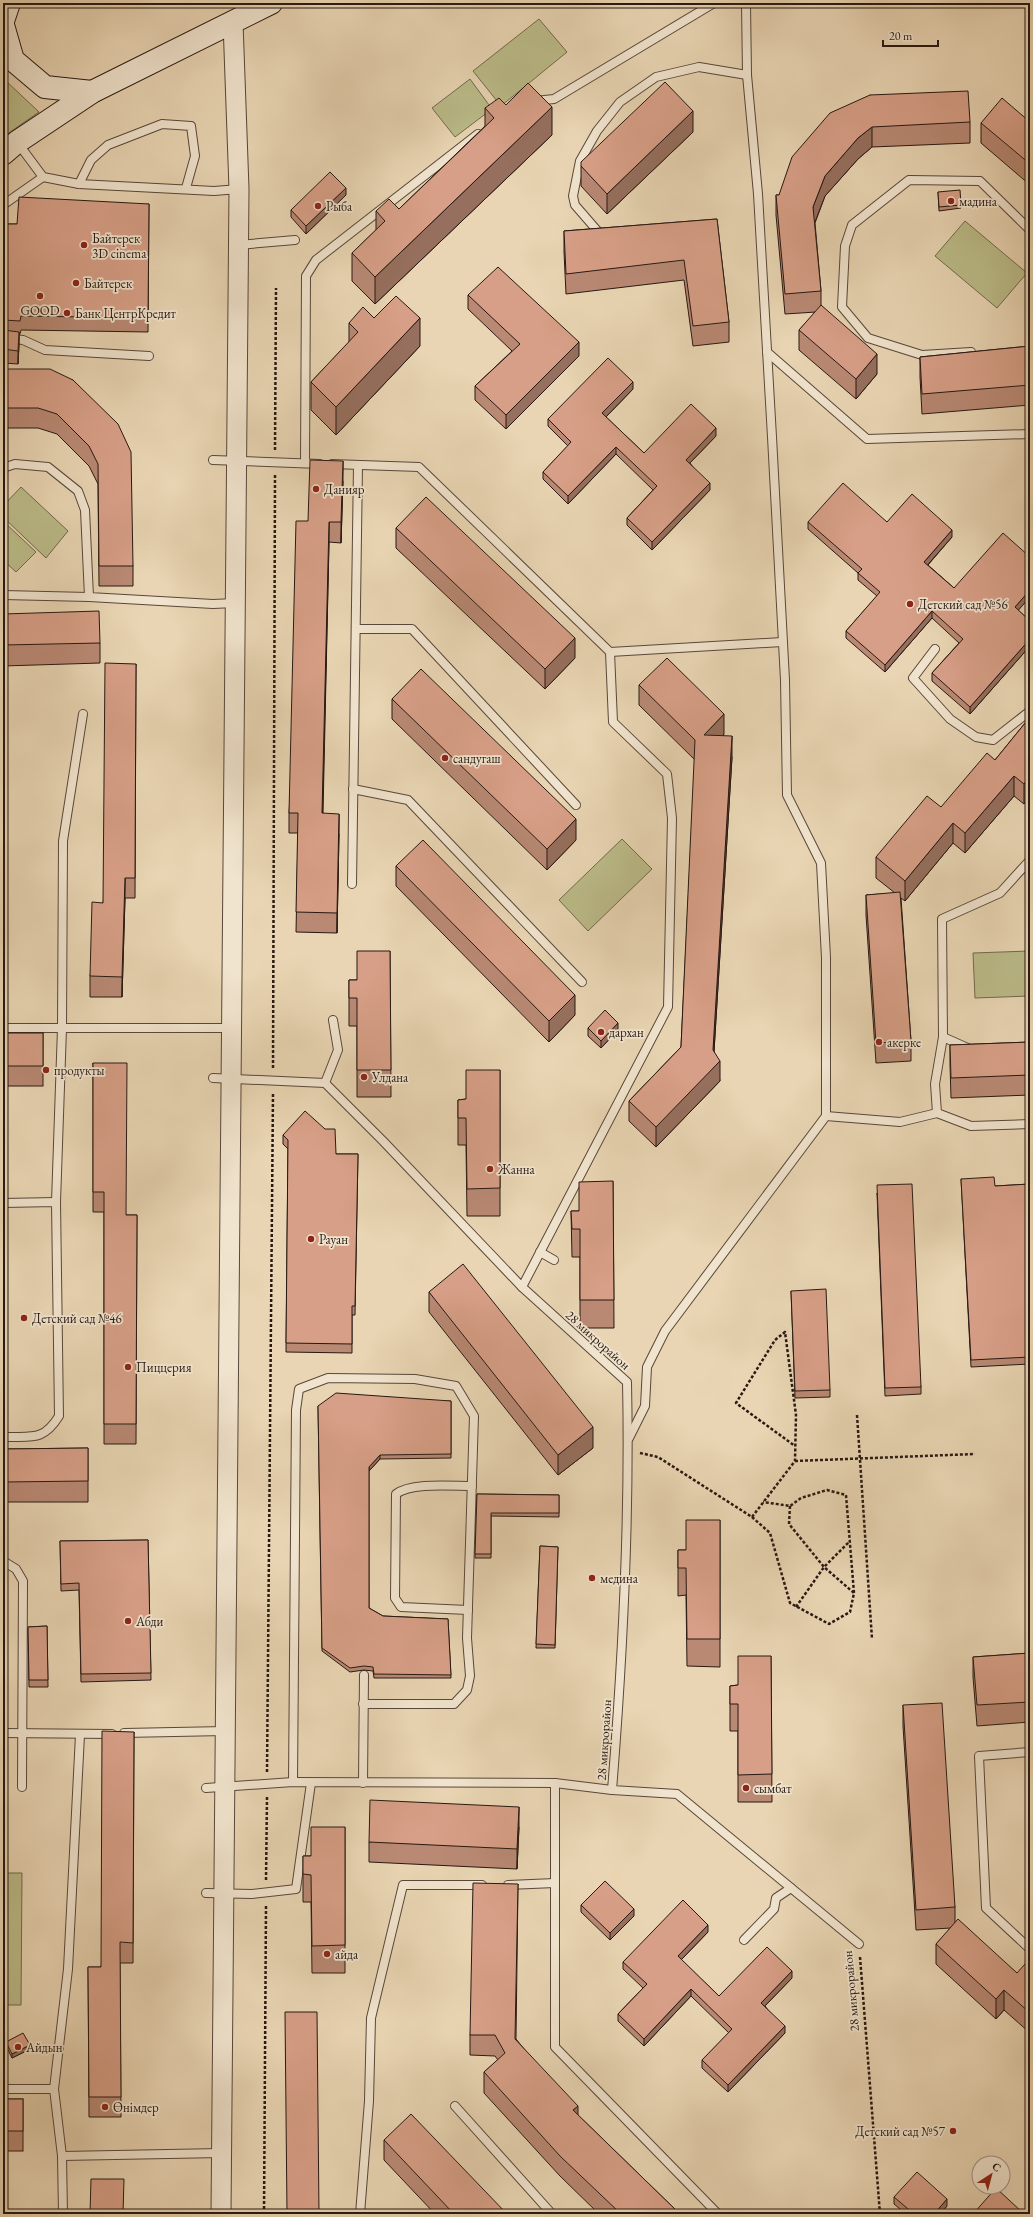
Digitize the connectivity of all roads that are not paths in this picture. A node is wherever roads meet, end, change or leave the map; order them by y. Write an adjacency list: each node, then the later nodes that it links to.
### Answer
1 (9, 3): 5 (main road)
2 (271, 3): 6 (main road)
3 (714, 3): 10 (lane)
4 (746, 3): 8 (lane)
5 (3, 21)
6 (232, 22): 9 (main road); 16 (street)
7 (3, 25): 9 (main road)
8 (748, 75): 19 (lane); 23 (lane)
9 (92, 92): 12 (main road)
10 (529, 102)
11 (484, 130): 29 (lane)
12 (10, 148): 13 (lane)
13 (43, 177): 14 (lane); 17 (lane)
14 (79, 184): 15 (lane); 15 (lane)
15 (186, 188): 16 (lane)
16 (239, 189): 21 (street)
17 (3, 205)
18 (1030, 230): 24 (lane)
19 (601, 235)
20 (295, 240): 21 (lane)
21 (238, 244): 28 (street)
22 (3, 338): 25 (lane)
23 (767, 352): 26 (lane); 36 (lane)
24 (976, 352)
25 (149, 356)
26 (1030, 434)
27 (213, 460): 28 (lane)
28 (236, 460): 29 (lane); 34 (street)
29 (305, 463): 30 (lane)
30 (358, 465): 35 (lane); 38 (lane)
31 (3, 468): 33 (lane)
32 (3, 595): 33 (lane)
33 (89, 597): 34 (lane)
34 (235, 603): 49 (street)
35 (356, 629): 41 (lane); 42 (lane)
36 (782, 642): 38 (lane); 55 (lane)
37 (935, 649): 39 (lane)
38 (610, 652): 59 (lane)
39 (1030, 711)
40 (83, 714): 48 (lane)
41 (353, 789): 44 (lane); 45 (lane)
42 (576, 805)
43 (1030, 860): 50 (lane)
44 (352, 884)
45 (582, 982)
46 (333, 1020): 53 (lane)
47 (3, 1028): 48 (lane)
48 (62, 1028): 49 (lane); 57 (lane)
49 (231, 1028): 52 (street)
50 (943, 1037): 51 (lane); 54 (lane)
51 (980, 1050)
52 (222, 1078): 53 (lane); 69 (street)
53 (325, 1083): 61 (lane, 28 микрорайон)
54 (937, 1113): 55 (lane); 56 (lane)
55 (826, 1116): 63 (lane)
56 (1030, 1124)
57 (56, 1202): 58 (lane); 62 (lane)
58 (3, 1203)
59 (540, 1252): 60 (lane); 61 (lane)
60 (554, 1260)
61 (522, 1287): 63 (lane, 28 микрорайон)
62 (3, 1438)
63 (628, 1439): 81 (lane, 28 микрорайон)
64 (472, 1486): 66 (lane); 66 (lane); 74 (lane)
65 (3, 1561): 71 (lane)
66 (468, 1610): 68 (lane)
67 (364, 1675): 68 (lane)
68 (364, 1704): 76 (lane)
69 (225, 1731): 72 (lane); 79 (street)
70 (3, 1733): 71 (lane)
71 (22, 1733): 72 (lane); 78 (lane)
72 (80, 1734): 89 (lane)
73 (1030, 1752): 87 (lane)
74 (293, 1782): 75 (lane); 79 (lane)
75 (311, 1783): 76 (lane); 84 (lane)
76 (363, 1783): 77 (lane)
77 (555, 1783): 81 (lane); 82 (lane)
78 (22, 1787)
79 (225, 1787): 80 (lane); 84 (street)
80 (206, 1788)
81 (612, 1790): 83 (lane, 28 микрорайон)
82 (555, 1883): 95 (lane); 97 (lane)
83 (791, 1888): 85 (lane); 86 (lane, 28 микрорайон)
84 (215, 1893): 91 (street)
85 (744, 1940)
86 (859, 1944)
87 (1030, 1949)
88 (3, 2089): 89 (lane)
89 (54, 2089): 92 (lane)
90 (455, 2106): 96 (lane)
91 (221, 2153): 92 (lane); 94 (street)
92 (62, 2156): 93 (lane)
93 (63, 2214)
94 (221, 2214)
95 (360, 2214)
96 (552, 2214)
97 (718, 2214)

